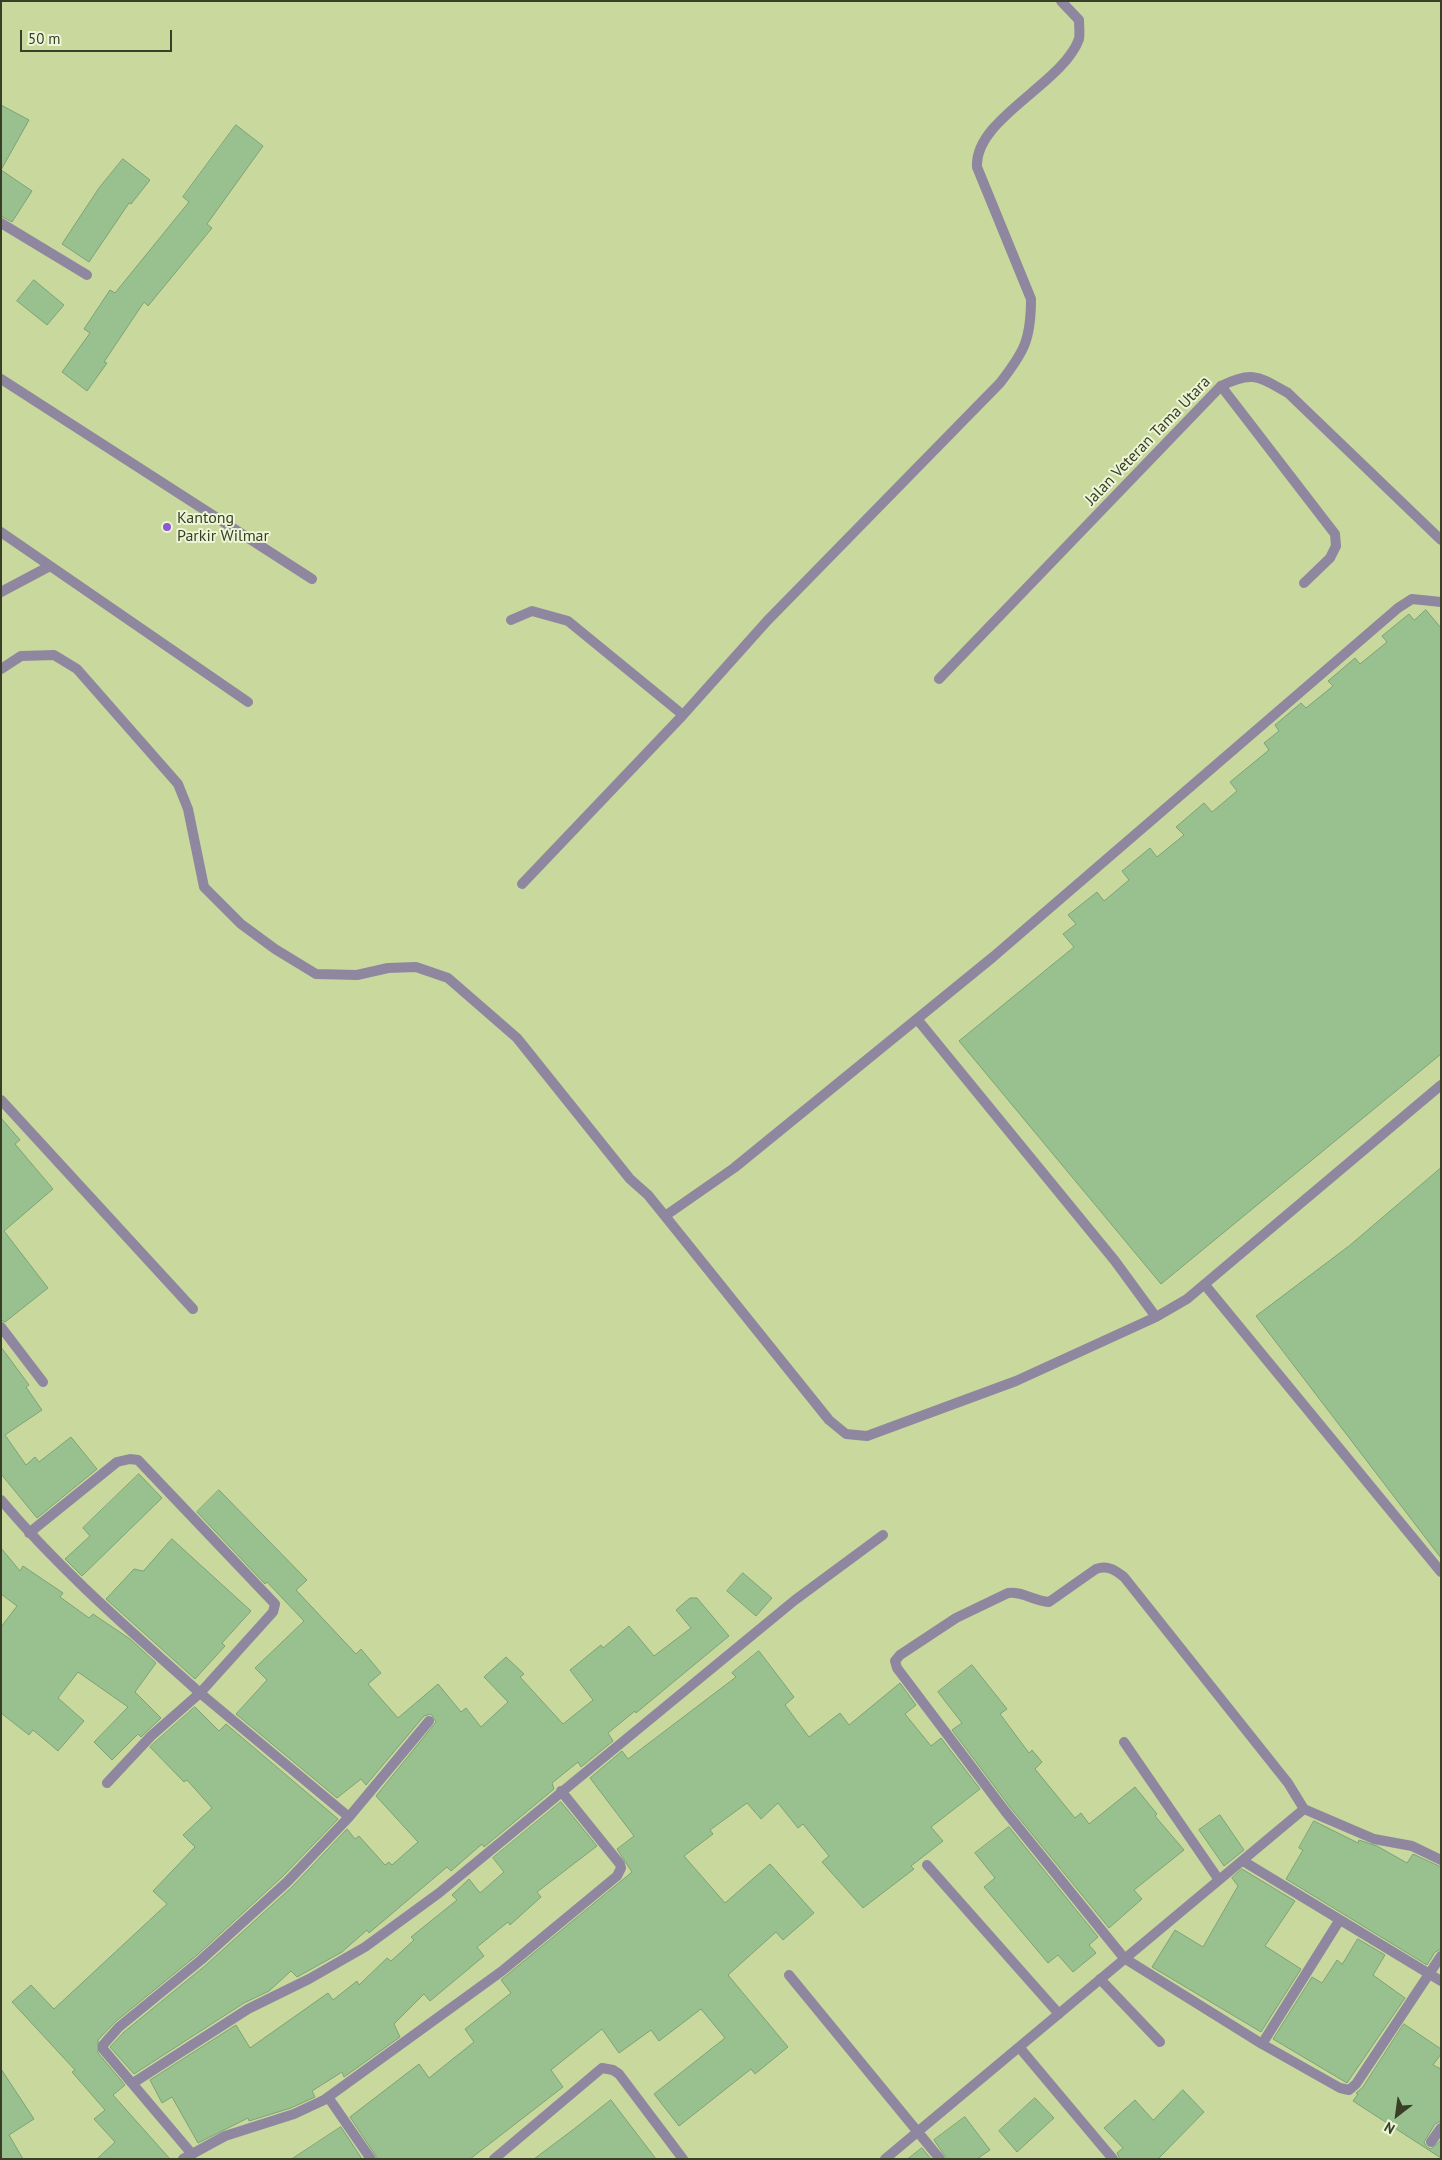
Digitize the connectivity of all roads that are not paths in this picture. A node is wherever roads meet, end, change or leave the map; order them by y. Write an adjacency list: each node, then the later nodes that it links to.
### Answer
1 (1061, 1): 17 (street)
2 (1, 223): 3 (street)
3 (87, 275)
4 (1, 379): 9 (street)
5 (1221, 386): 7 (street, Jalan Veteran Tama Utara); 10 (street); 15 (street, Jalan Veteran Tama Utara)
6 (1, 532): 8 (street)
7 (1441, 540)
8 (50, 566): 11 (street); 16 (street)
9 (312, 579)
10 (1304, 583)
11 (1, 592)
12 (1441, 602): 19 (street)
13 (511, 620): 17 (street)
14 (1, 669): 22 (street)
15 (939, 679)
16 (248, 702)
17 (683, 715): 18 (street)
18 (522, 884)
19 (916, 1019): 22 (street); 25 (street)
20 (1441, 1085): 23 (street)
21 (2, 1101): 24 (street)
22 (665, 1216): 25 (street)
23 (1205, 1285): 25 (street); 31 (street)
24 (193, 1309)
25 (1156, 1317)
26 (1, 1327): 27 (street)
27 (43, 1382)
28 (1, 1500): 29 (street)
29 (29, 1533): 32 (street); 32 (street)
30 (883, 1535): 36 (street)
31 (1441, 1572)
32 (200, 1693): 35 (street); 38 (street)
33 (429, 1721): 38 (street)
34 (1124, 1742): 42 (street)
35 (107, 1783)
36 (561, 1791): 54 (street); 55 (street)
37 (1304, 1809): 39 (street); 40 (street); 45 (street)
38 (349, 1818): 54 (street)
39 (1441, 1860)
40 (1243, 1861): 42 (street); 43 (street)
41 (927, 1866): 50 (street)
42 (1219, 1880): 45 (street)
43 (1339, 1921): 46 (street); 52 (street)
44 (1441, 1956): 46 (street)
45 (1124, 1958): 48 (street); 52 (street)
46 (1430, 1974): 49 (street); 52 (street)
47 (789, 1975): 57 (street)
48 (1100, 1979): 50 (street); 51 (street)
49 (1441, 1981)
50 (1059, 2014): 53 (street)
51 (1160, 2042)
52 (1262, 2044)
53 (1019, 2047): 57 (street); 60 (street)
54 (133, 2083): 59 (street)
55 (328, 2097): 59 (street); 61 (street)
56 (1441, 2128): 58 (street)
57 (919, 2131): 64 (street); 65 (street)
58 (1431, 2142)
59 (187, 2156)
60 (1109, 2157)
61 (371, 2159)
62 (494, 2159): 63 (street)
63 (683, 2159)
64 (885, 2159)
65 (940, 2159)

